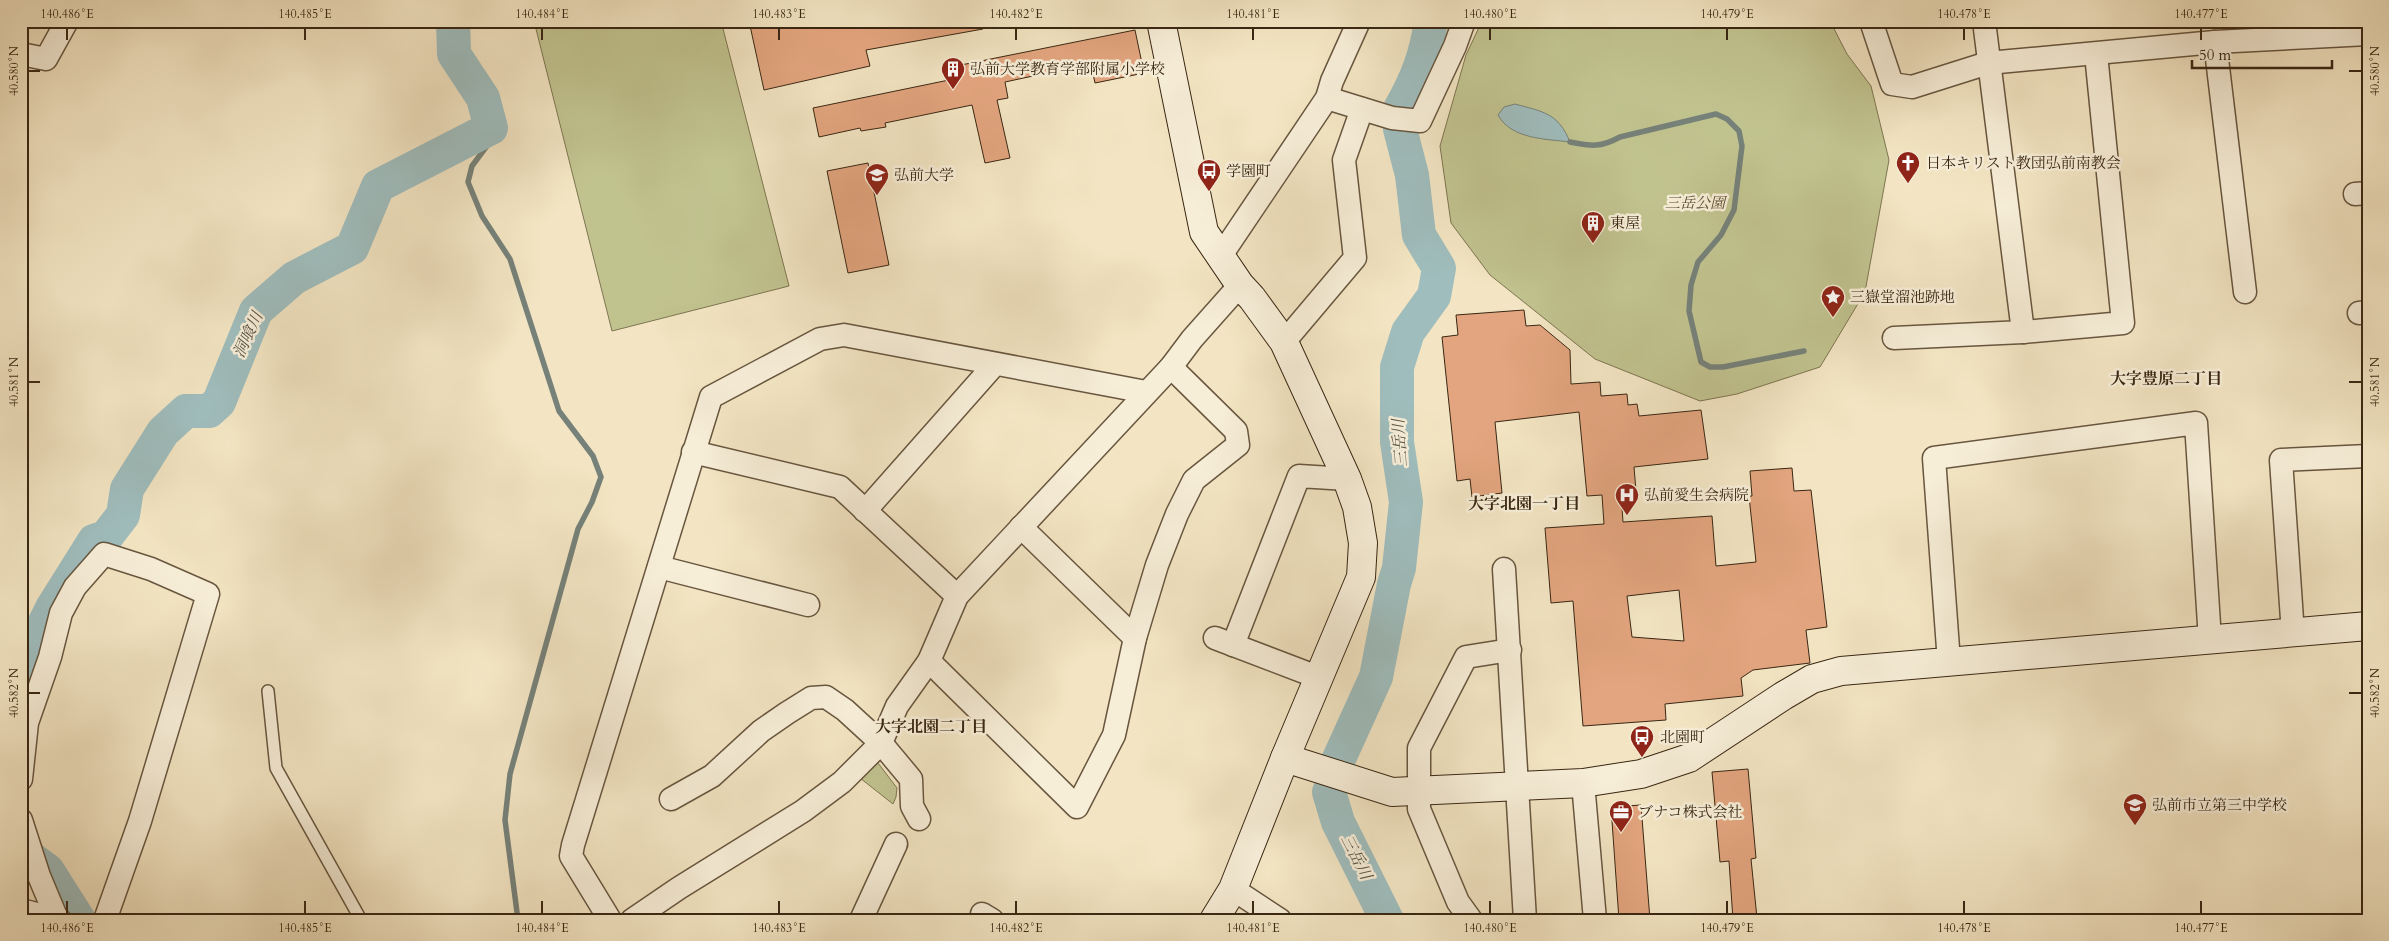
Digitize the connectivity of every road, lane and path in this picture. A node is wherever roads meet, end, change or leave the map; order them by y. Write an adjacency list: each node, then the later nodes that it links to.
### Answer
1 (67, 21): 9 (street)
2 (1161, 21): 14 (street)
3 (1359, 21): 12 (street)
4 (1464, 21): 13 (street)
5 (1871, 21): 11 (street)
6 (1984, 21): 11 (street)
7 (2368, 34): 8 (street)
8 (2216, 42): 10 (street); 16 (street)
9 (21, 54)
10 (2096, 54): 11 (street); 17 (street)
11 (1988, 63): 17 (street)
12 (1327, 98): 13 (street); 14 (street)
13 (1362, 109): 19 (street)
14 (1220, 256): 15 (street)
15 (1240, 285): 19 (street); 21 (street)
16 (2245, 292)
17 (2024, 332): 18 (street)
18 (1894, 338)
19 (1284, 342): 25 (street)
20 (995, 364): 22 (street); 23 (street); 26 (street)
21 (1171, 367): 22 (street); 34 (street)
22 (1146, 392): 27 (street)
23 (693, 452): 26 (street); 28 (street)
24 (2368, 456): 33 (street)
25 (1348, 478): 39 (street); 39 (street)
26 (865, 511): 30 (street)
27 (1021, 527): 30 (street); 34 (street)
28 (659, 566): 31 (street); 56 (street)
29 (1504, 569): 36 (street)
30 (957, 596): 37 (street)
31 (808, 605)
32 (2368, 626): 33 (street)
33 (2293, 634): 35 (street)
34 (1135, 638): 37 (street)
35 (2210, 640): 38 (street); 38 (street)
36 (1510, 650): 45 (street); 46 (street)
37 (929, 661): 41 (street)
38 (1950, 662): 44 (street)
39 (1320, 678): 42 (street)
40 (268, 690): 55 (lane)
41 (881, 743): 47 (street); 48 (street); 57 (street)
42 (1285, 758): 46 (street); 51 (street)
43 (21, 779): 54 (street)
44 (1583, 783): 45 (street); 63 (street)
45 (1516, 786): 46 (street); 62 (street)
46 (1420, 792): 61 (street)
47 (671, 799)
48 (919, 819)
49 (21, 820): 53 (street)
50 (896, 844): 58 (street)
51 (1233, 889): 59 (street); 60 (street)
52 (21, 910): 53 (street)
53 (59, 920)
54 (105, 920)
55 (361, 920)
56 (610, 920)
57 (632, 920)
58 (861, 920)
59 (1214, 920)
60 (1280, 920)
61 (1471, 920)
62 (1525, 920)
63 (1595, 920)

